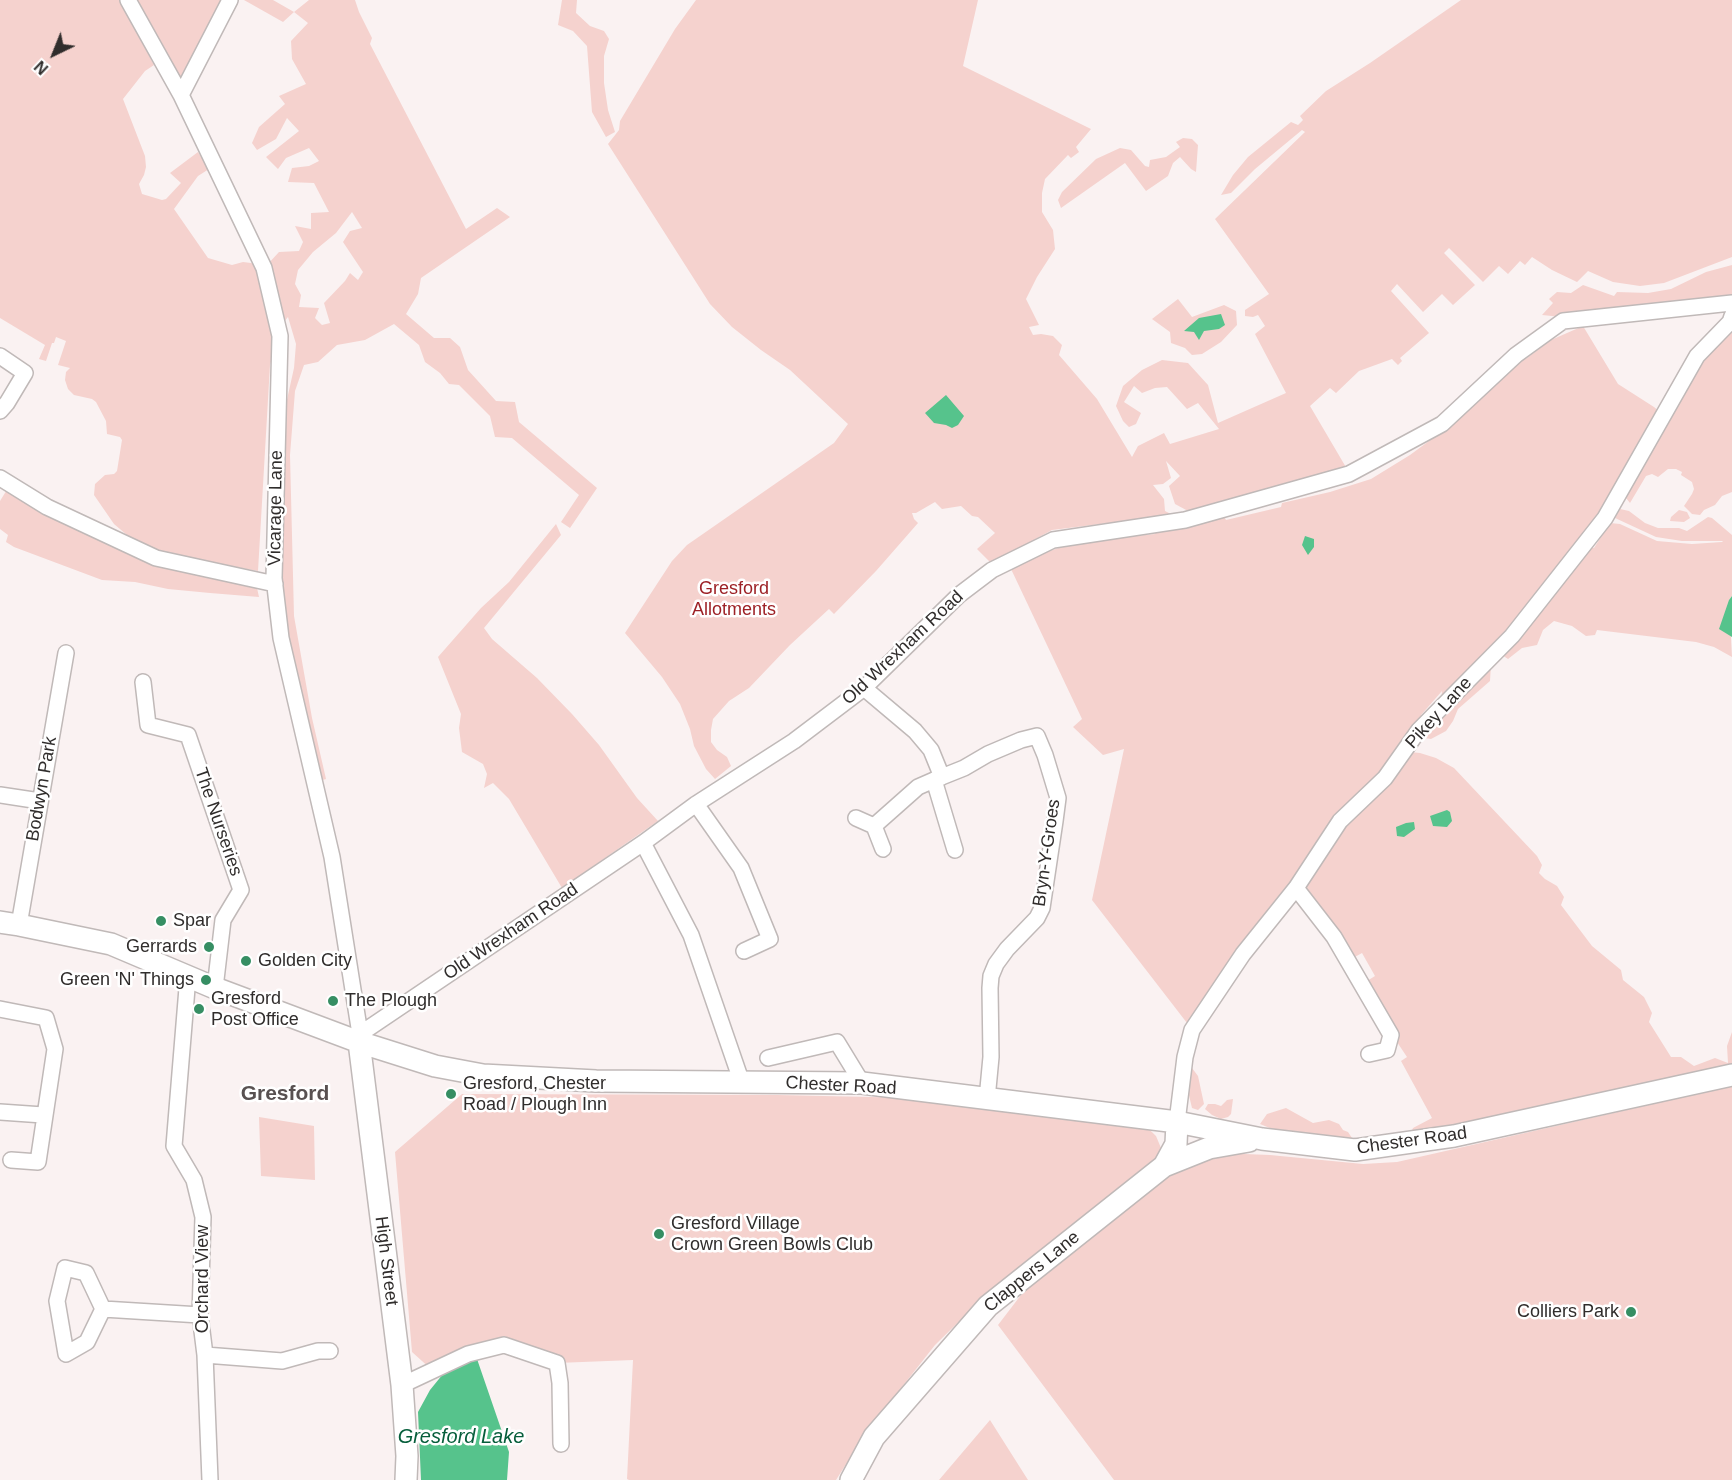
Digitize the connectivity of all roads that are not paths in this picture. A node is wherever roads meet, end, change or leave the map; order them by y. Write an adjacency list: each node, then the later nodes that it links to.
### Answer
1 (128, 0): 3 (street, Vicarage Lane)
2 (230, 0): 3 (street)
3 (182, 95): 9 (street, Vicarage Lane)
4 (1732, 303): 12 (street, Old Wrexham Road)
5 (1732, 316): 22 (street, Pikey Lane)
6 (0, 356): 7 (street)
7 (0, 411)
8 (0, 478): 9 (street)
9 (275, 584): 28 (street, Vicarage Lane)
10 (66, 653): 15 (street, Bodwyn Park)
11 (143, 682): 26 (street, The Nurseries)
12 (864, 688): 13 (street); 16 (street, Old Wrexham Road)
13 (938, 778): 18 (street); 21 (street); 34 (street, Bryn-Y-Groes)
14 (0, 795): 15 (street)
15 (40, 801): 23 (street, Bodwyn Park)
16 (696, 804): 19 (street, Old Wrexham Road); 24 (street)
17 (856, 818): 18 (street)
18 (874, 826): 20 (street)
19 (643, 843): 28 (street, Old Wrexham Road); 32 (street)
20 (884, 849)
21 (955, 850)
22 (1296, 888): 29 (street); 37 (street, Pikey Lane)
23 (10, 923): 25 (main road, Chester Road)
24 (744, 951)
25 (188, 976): 26 (main road, Chester Road); 42 (street, Orchard View)
26 (215, 988): 28 (main road, Chester Road)
27 (0, 1009): 36 (street)
28 (359, 1038): 32 (main road, Chester Road); 45 (main road, High Street)
29 (1369, 1054)
30 (768, 1058): 33 (street)
31 (1732, 1075): 38 (main road, Chester Road)
32 (742, 1083): 33 (main road, Chester Road)
33 (862, 1083): 34 (main road, Chester Road)
34 (987, 1099): 37 (main road, Chester Road)
35 (0, 1112): 36 (street)
36 (44, 1115): 39 (street)
37 (1177, 1122): 38 (main road, Chester Road); 40 (main road, Clappers Lane)
38 (1262, 1138): 40 (main road, Clappers Lane)
39 (11, 1160)
40 (1164, 1166): 49 (main road, Clappers Lane)
41 (103, 1309): 41 (street); 42 (street)
42 (200, 1315): 44 (street, Orchard View)
43 (330, 1351): 44 (street)
44 (205, 1355): 47 (street, Orchard View)
45 (402, 1385): 46 (street); 48 (main road, High Street)
46 (561, 1444)
47 (210, 1480)
48 (406, 1480)
49 (850, 1480)

